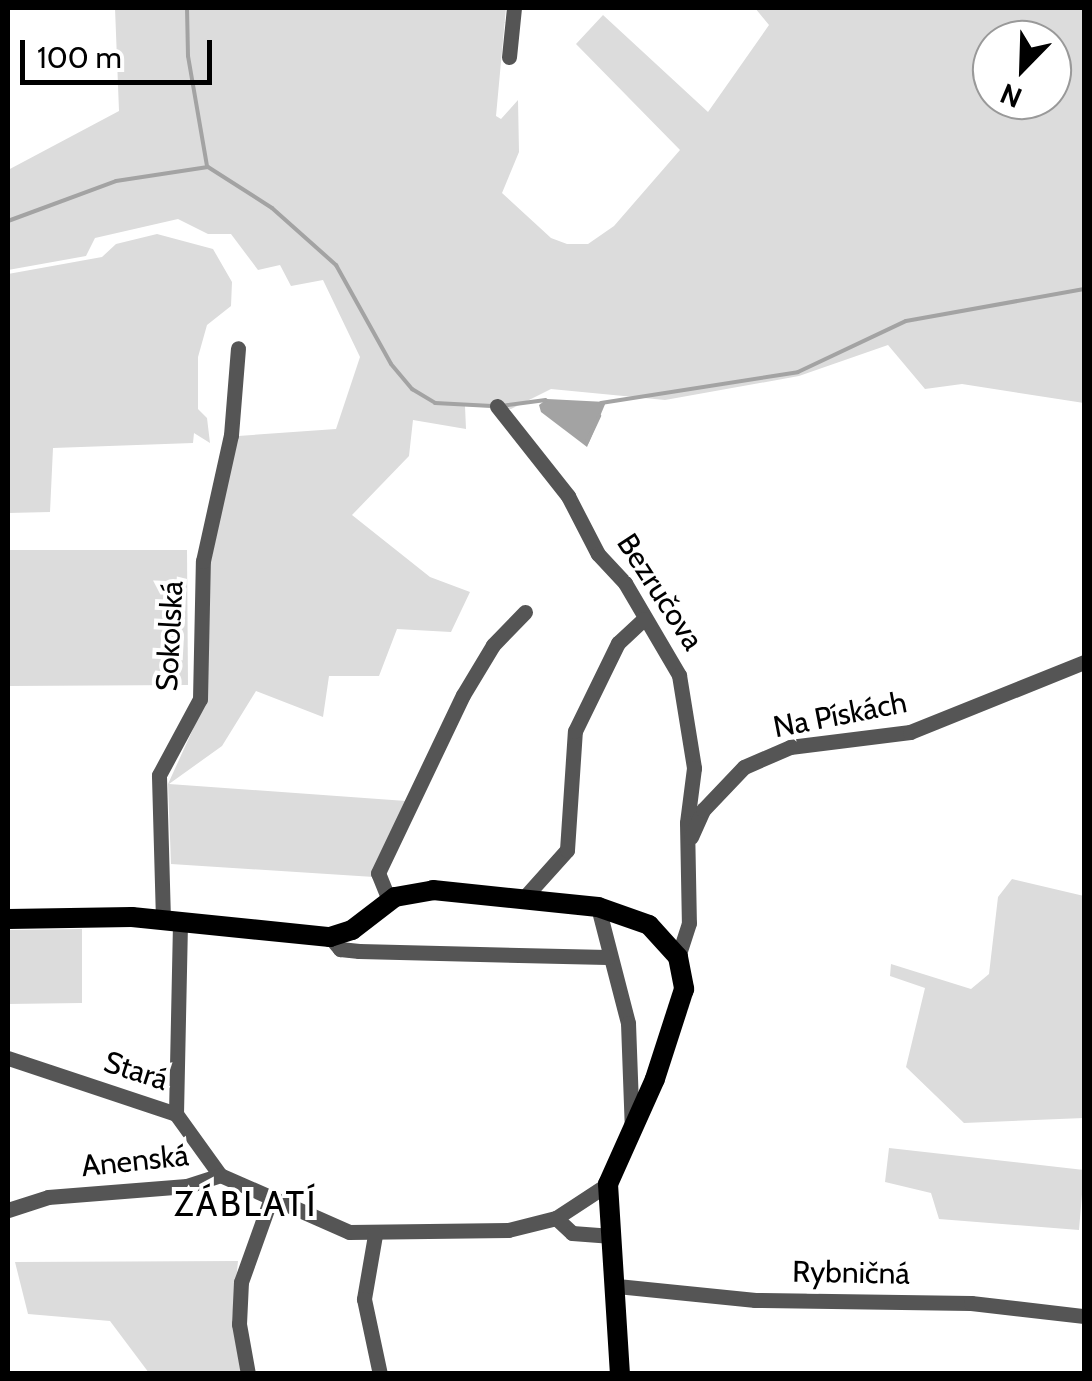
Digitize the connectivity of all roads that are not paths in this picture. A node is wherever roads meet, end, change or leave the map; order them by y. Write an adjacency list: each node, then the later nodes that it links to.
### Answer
1 (514, 8): 2 (street)
2 (509, 57)
3 (238, 348): 13 (street, Sokolská)
4 (497, 406): 6 (street, Bezručova)
5 (525, 612): 10 (street)
6 (644, 619): 8 (street, Bezručova); 9 (street)
7 (1084, 662): 8 (street, Na Pískách)
8 (691, 837): 16 (street, Bezručova)
9 (523, 899): 10 (main road); 11 (main road)
10 (389, 900): 14 (main road)
11 (598, 908): 15 (street); 16 (main road)
12 (8, 919): 13 (main road)
13 (172, 922): 14 (main road); 18 (street, Sokolská)
14 (330, 937): 15 (street)
15 (607, 956): 19 (street)
16 (678, 958): 19 (main road)
17 (8, 1058): 18 (street, Stará)
18 (176, 1114): 20 (street, Stará)
19 (632, 1130): 21 (main road)
20 (220, 1175): 22 (street, Anenská); 23 (street, Anenská)
21 (608, 1184): 24 (street, Anenská); 26 (main road)
22 (270, 1201): 25 (street, Anenská); 29 (street)
23 (8, 1210)
24 (556, 1218): 25 (street, Anenská); 26 (street)
25 (375, 1235): 30 (street)
26 (612, 1236): 27 (main road)
27 (618, 1286): 28 (street, Rybničná); 31 (main road)
28 (1084, 1316)
29 (248, 1374)
30 (380, 1374)
31 (620, 1374)

